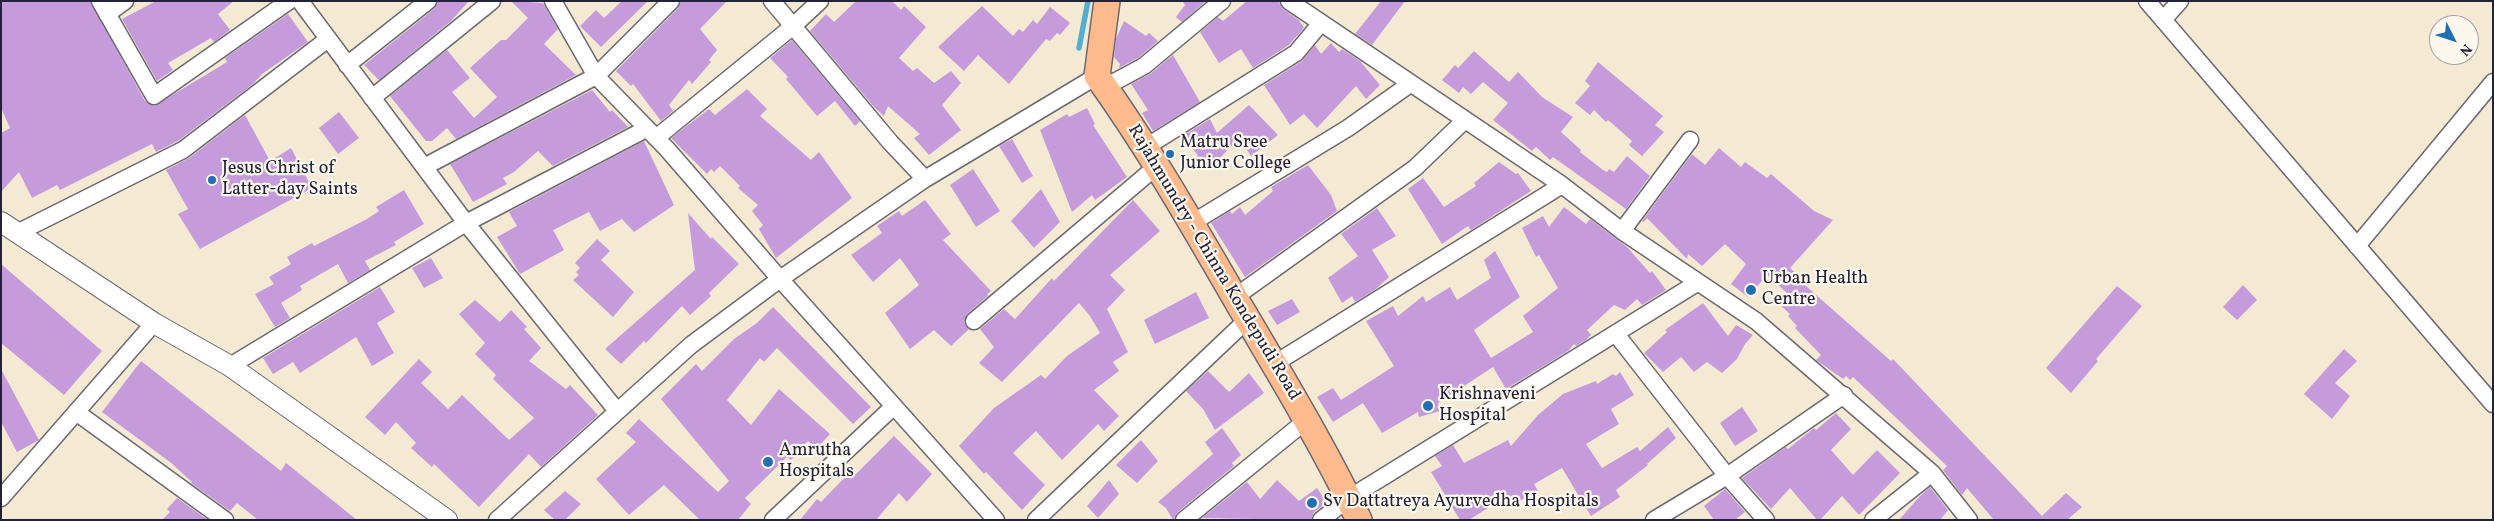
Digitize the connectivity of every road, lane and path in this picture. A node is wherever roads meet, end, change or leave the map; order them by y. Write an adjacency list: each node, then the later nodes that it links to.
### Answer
1 (125, 1): 15 (street)
2 (289, 1): 15 (street)
3 (300, 1): 19 (street)
4 (428, 1): 20 (street)
5 (492, 1): 25 (street)
6 (553, 1): 21 (street)
7 (671, 1): 21 (street)
8 (772, 1): 18 (street)
9 (820, 1): 18 (street)
10 (1107, 1): 22 (main road)
11 (1222, 1): 22 (street)
12 (1289, 1): 17 (street)
13 (2147, 1): 16 (street)
14 (2180, 1): 16 (street)
15 (103, 8)
16 (2163, 20): 37 (street)
17 (1322, 23): 24 (street); 29 (street)
18 (792, 27): 27 (street); 31 (street)
19 (328, 39): 20 (street); 35 (street)
20 (347, 64): 25 (street)
21 (596, 76): 27 (street); 30 (street)
22 (1101, 81): 29 (main road, Rajahmundry - Chinna Kondepudi Road); 31 (street)
23 (2493, 82): 37 (street)
24 (1410, 84): 26 (street); 34 (street)
25 (372, 98): 30 (street)
26 (1465, 120): 32 (street); 40 (street)
27 (651, 133): 33 (street); 38 (street)
28 (1690, 140): 36 (street)
29 (1152, 157): 34 (main road, Rajahmundry - Chinna Kondepudi Road); 42 (street)
30 (424, 167): 33 (street)
31 (925, 179): 38 (street)
32 (1562, 185): 36 (street); 45 (street)
33 (466, 223): 46 (street); 50 (street)
34 (1192, 223): 40 (main road, Rajahmundry - Chinna Kondepudi Road)
35 (9, 228): 43 (street)
36 (1622, 230): 39 (street)
37 (2357, 246): 48 (street)
38 (780, 279): 49 (street); 50 (street)
39 (1697, 283): 44 (street); 47 (street)
40 (1235, 297): 41 (main road, Rajahmundry - Chinna Kondepudi Road)
41 (1248, 319): 45 (main road, Rajahmundry - Chinna Kondepudi Road); 62 (street)
42 (974, 321)
43 (154, 324): 46 (street); 51 (street)
44 (1616, 334): 54 (street); 56 (street)
45 (1274, 364): 52 (main road, Rajahmundry - Chinna Kondepudi Road)
46 (230, 366): 58 (street)
47 (1844, 395): 53 (street); 54 (street)
48 (2493, 404)
49 (894, 406): 60 (street); 61 (street)
50 (617, 411): 59 (street)
51 (76, 412): 55 (street); 57 (street)
52 (1308, 419): 56 (main road, Rajahmundry - Chinna Kondepudi Road); 63 (street)
53 (1932, 473): 67 (street); 68 (street)
54 (1727, 476): 65 (street); 66 (street)
55 (1, 498)
56 (1354, 509): 64 (street)
57 (225, 520)
58 (447, 520)
59 (497, 520)
60 (773, 520)
61 (996, 520)
62 (1036, 520)
63 (1184, 520)
64 (1322, 520)
65 (1654, 520)
66 (1766, 520)
67 (1873, 520)
68 (1969, 520)

